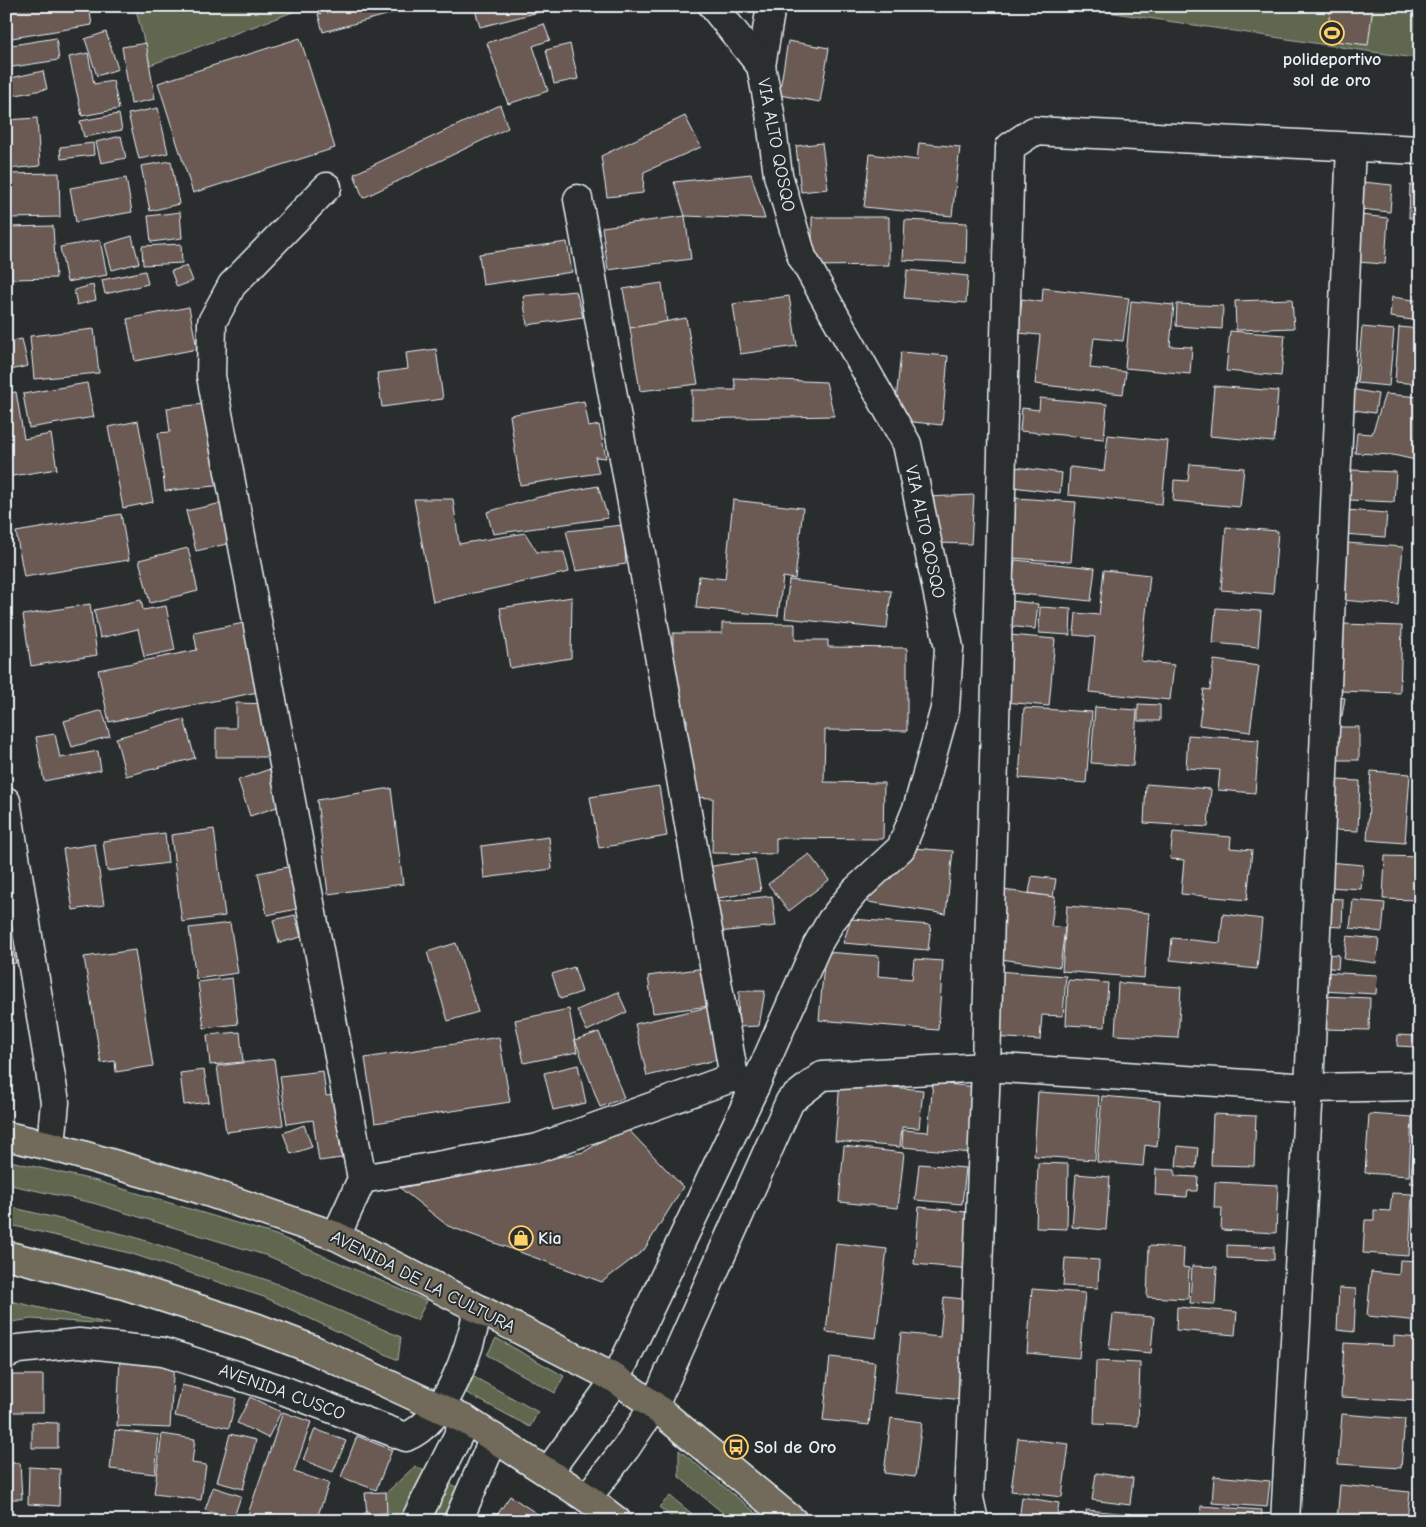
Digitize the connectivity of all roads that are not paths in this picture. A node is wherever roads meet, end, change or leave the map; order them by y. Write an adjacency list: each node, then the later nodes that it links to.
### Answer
1 (714, 6): 3 (street, VIA ALTO QOSQO)
2 (771, 6): 3 (street)
3 (761, 66): 10 (street, VIA ALTO QOSQO)
4 (1351, 147): 5 (street); 9 (street); 12 (street)
5 (1420, 150)
6 (327, 186): 15 (street)
7 (578, 199): 10 (street)
8 (6, 801): 14 (street)
9 (986, 1067): 12 (street); 21 (street); 31 (street)
10 (745, 1081): 15 (street); 20 (street, VIA ALTO QOSQO)
11 (1420, 1086): 12 (street)
12 (1308, 1088): 32 (street)
13 (6, 1136): 14 (highway, AVENIDA DE LA CULTURA)
14 (51, 1146): 16 (highway, AVENIDA DE LA CULTURA)
15 (362, 1179): 16 (street)
16 (336, 1236): 18 (highway, AVENIDA DE LA CULTURA)
17 (6, 1255): 22 (highway)
18 (478, 1309): 20 (highway, AVENIDA DE LA CULTURA); 22 (street, AVENIDA CUSCO)
19 (6, 1354): 22 (street, AVENIDA CUSCO)
20 (616, 1379): 21 (highway, AVENIDA DE LA CULTURA); 25 (street, VIA ALTO QOSQO)
21 (654, 1406): 26 (street); 30 (highway, AVENIDA DE LA CULTURA)
22 (439, 1408): 23 (highway)
23 (466, 1420): 24 (highway); 27 (street)
24 (494, 1438): 25 (highway); 28 (street)
25 (548, 1472): 26 (highway)
26 (587, 1498): 29 (highway)
27 (415, 1521)
28 (458, 1521)
29 (617, 1521)
30 (793, 1521)
31 (974, 1521)
32 (1285, 1521)

